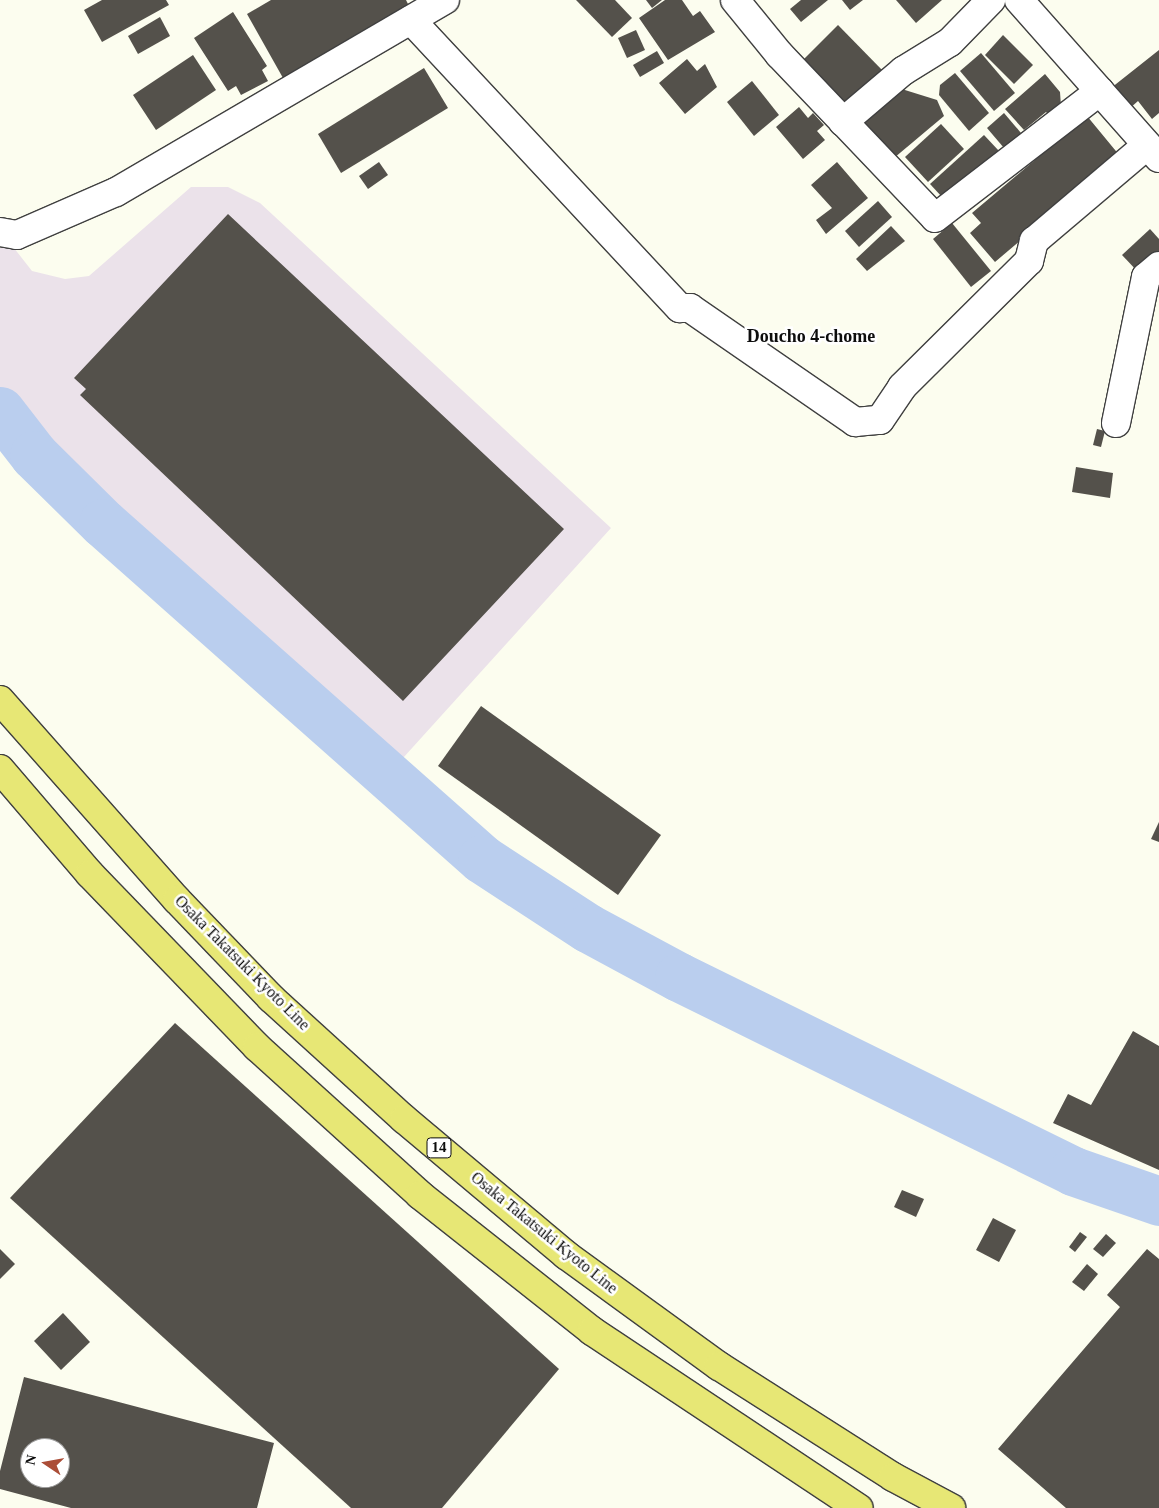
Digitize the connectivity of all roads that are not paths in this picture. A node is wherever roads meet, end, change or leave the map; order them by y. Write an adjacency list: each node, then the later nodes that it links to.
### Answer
1 (445, 0): 5 (street)
2 (735, 0): 7 (street)
3 (991, 0): 7 (street)
4 (1019, 0): 6 (street)
5 (412, 20): 8 (street); 9 (street)
6 (1100, 91): 7 (street); 8 (street)
7 (843, 122)
8 (1153, 152)
9 (0, 232)
10 (1159, 266): 11 (street)
11 (1116, 423)
12 (0, 700): 15 (main road, Osaka Takatsuki Kyoto Line / 14)
13 (0, 769): 14 (main road)
14 (858, 1508)
15 (951, 1508)

